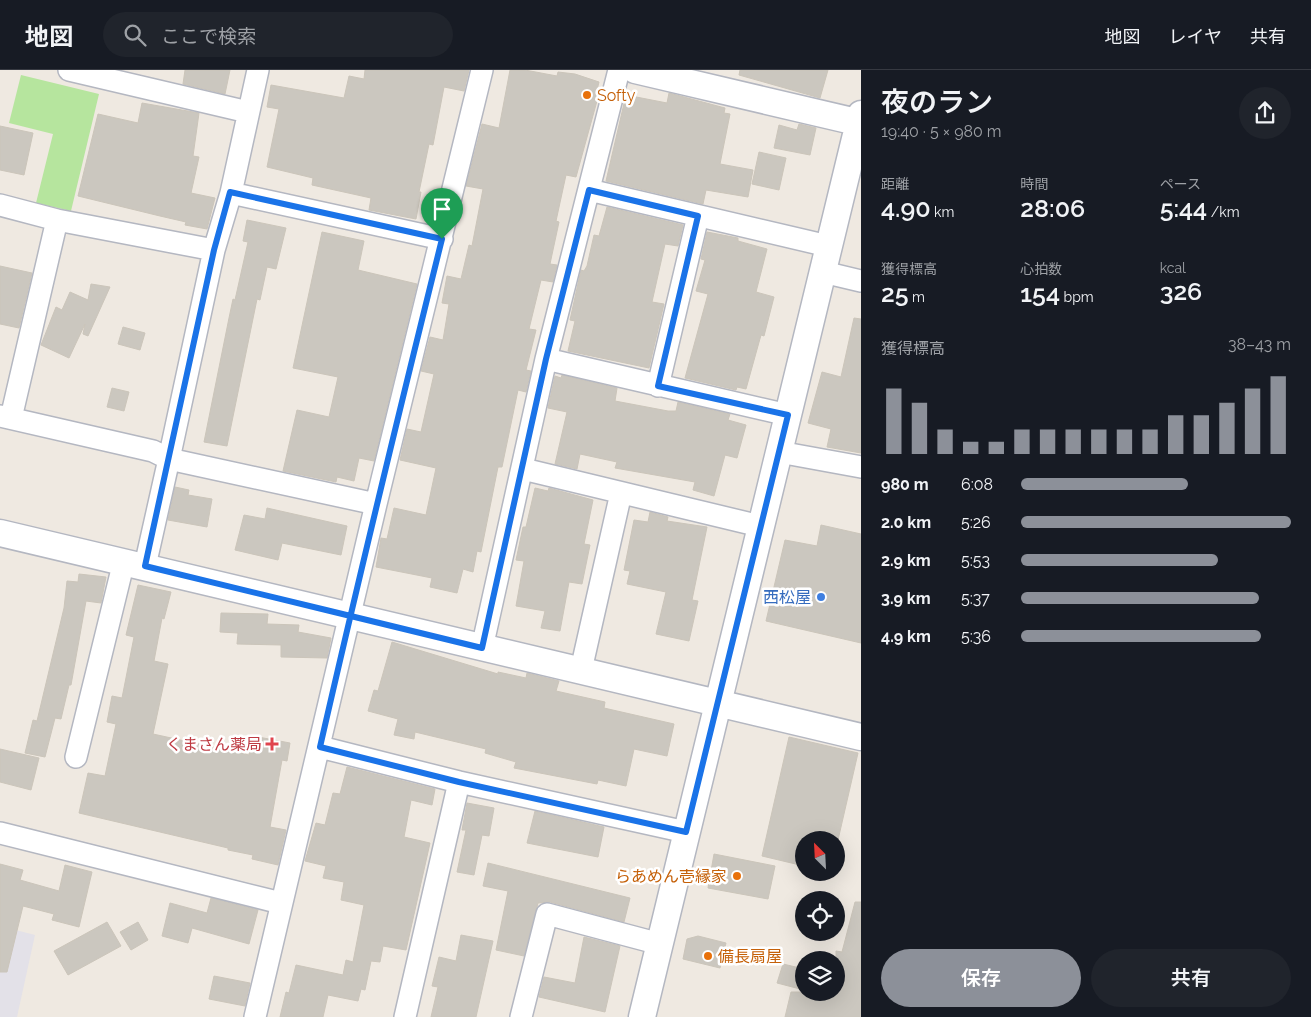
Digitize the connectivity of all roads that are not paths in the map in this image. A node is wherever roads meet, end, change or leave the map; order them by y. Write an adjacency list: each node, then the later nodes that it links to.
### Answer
1 (69, 70): 6 (street)
2 (258, 70): 6 (street)
3 (482, 70): 13 (street)
4 (619, 70): 8 (street)
5 (635, 70): 7 (street)
6 (248, 112): 9 (street)
7 (860, 120): 14 (street)
8 (589, 190): 11 (street); 18 (street)
9 (230, 192): 13 (street); 15 (street)
10 (0, 205): 12 (street)
11 (698, 216): 14 (street); 19 (street)
12 (57, 220): 15 (street); 21 (street)
13 (442, 239): 27 (street)
14 (828, 246): 16 (street)
15 (214, 250): 23 (street)
16 (823, 272): 17 (street); 20 (street)
17 (861, 281)
18 (546, 359): 19 (street); 25 (street)
19 (658, 386): 20 (street)
20 (788, 415): 22 (street)
21 (5, 417): 23 (street)
22 (779, 452): 24 (street); 28 (street)
23 (169, 459): 27 (street); 30 (street)
24 (861, 467)
25 (523, 469): 26 (street); 32 (street)
26 (621, 493): 28 (street); 33 (street)
27 (376, 504): 31 (street)
28 (760, 526): 34 (street)
29 (0, 533): 30 (street)
30 (134, 564): 31 (street); 37 (street)
31 (351, 616): 32 (street); 36 (street)
32 (482, 648): 33 (street)
33 (581, 670): 34 (street)
34 (718, 703): 35 (street); 39 (street)
35 (861, 737)
36 (320, 747): 38 (street); 41 (street)
37 (76, 757)
38 (459, 782): 39 (street); 44 (street)
39 (686, 832): 42 (street)
40 (0, 833): 41 (street)
41 (282, 903): 43 (street)
42 (660, 944): 45 (street); 46 (street)
43 (255, 1017)
44 (404, 1017)
45 (521, 1017)
46 (642, 1017)

